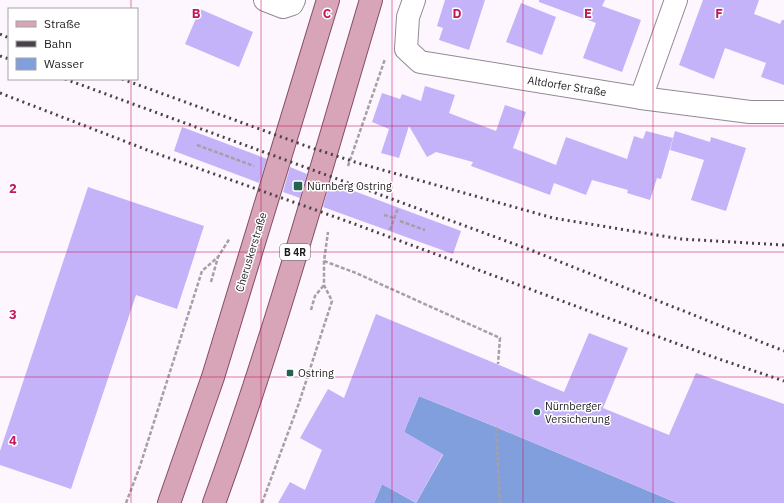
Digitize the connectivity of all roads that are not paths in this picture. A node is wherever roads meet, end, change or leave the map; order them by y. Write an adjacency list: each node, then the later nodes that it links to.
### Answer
1 (265, 0): 2 (street)
2 (294, 0)
3 (328, 0): 9 (main road, Cheruskerstraße)
4 (372, 0): 10 (main road, B 4R)
5 (414, 0): 7 (street, Altdorfer Straße)
6 (676, 0): 7 (street)
7 (641, 98): 8 (street, Altdorfer Straße)
8 (784, 112)
9 (169, 503)
10 (214, 503)

